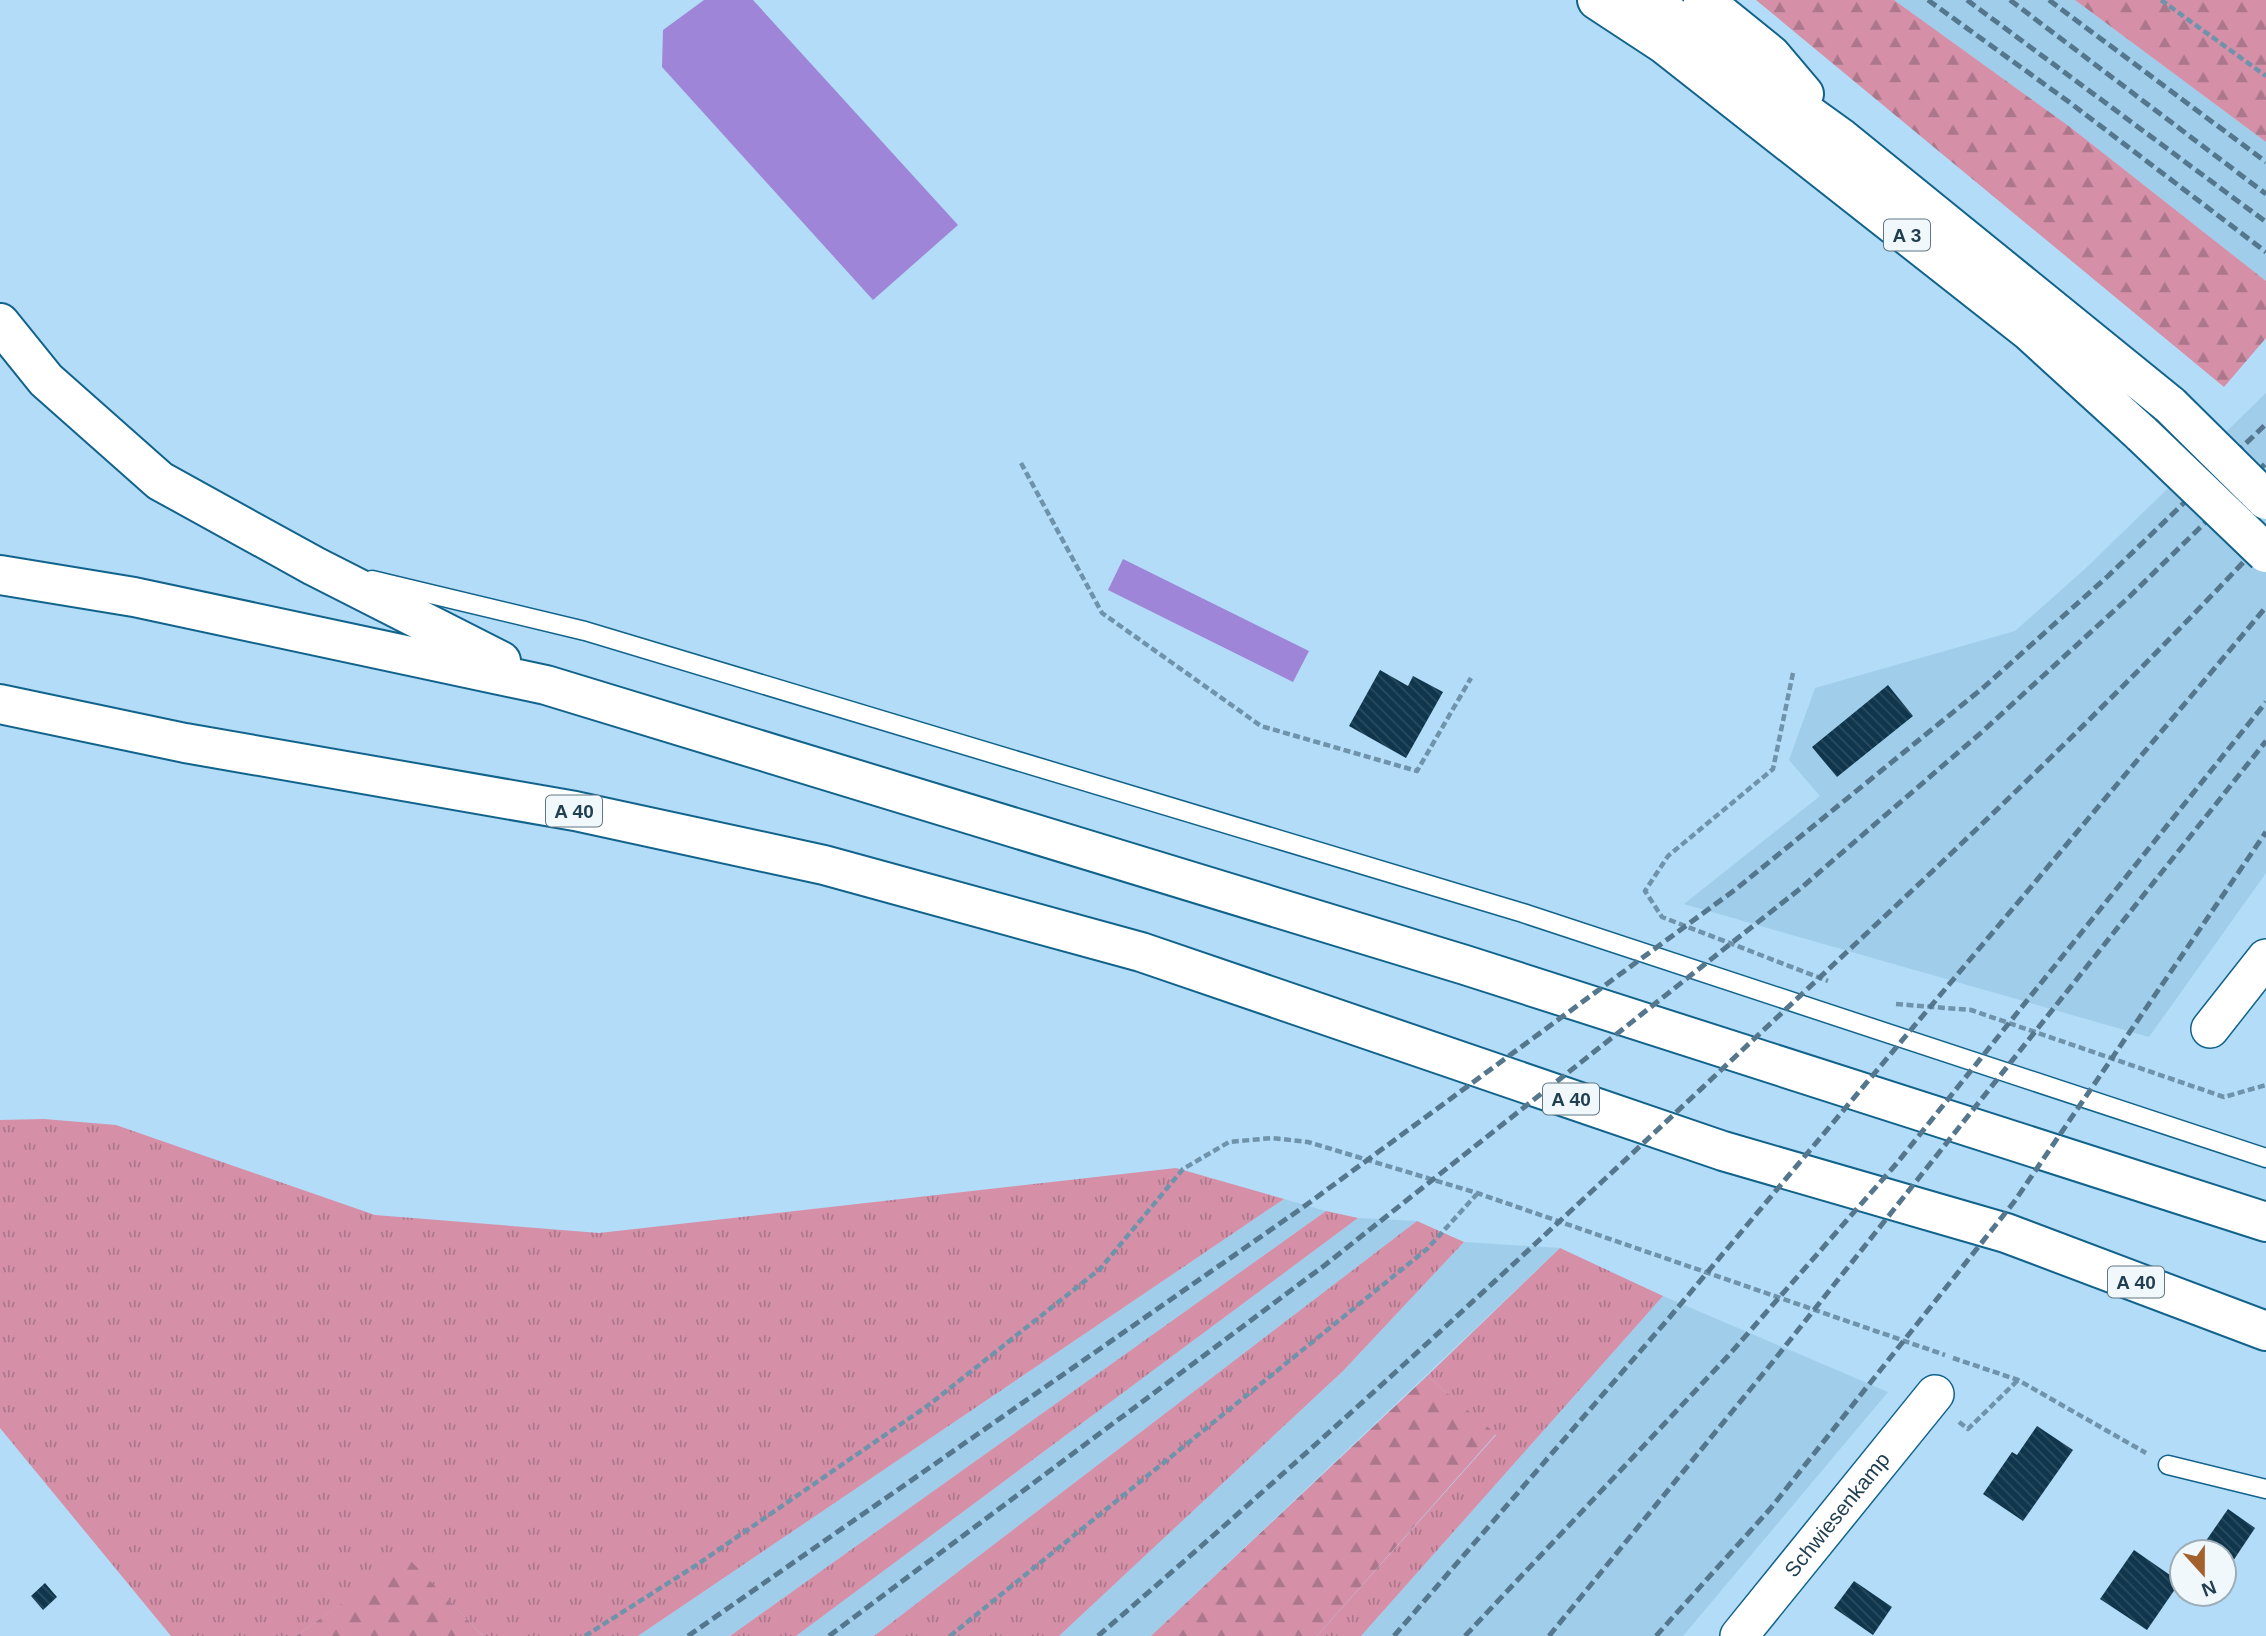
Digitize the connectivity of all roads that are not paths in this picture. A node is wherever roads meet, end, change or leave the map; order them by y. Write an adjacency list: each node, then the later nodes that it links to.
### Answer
1 (1597, 0): 7 (highway, A 3, bridge)
2 (1649, 0): 4 (highway, A 3)
3 (1703, 0): 4 (highway)
4 (1841, 138): 6 (highway, A 3, bridge)
5 (0, 323): 8 (highway)
6 (2266, 500)
7 (2266, 553)
8 (314, 566): 10 (highway); 14 (lane)
9 (0, 575): 10 (highway)
10 (547, 685): 15 (highway)
11 (0, 704): 16 (highway, A 40)
12 (2266, 958): 13 (street)
13 (2210, 1028)
14 (2266, 1158)
15 (2266, 1222)
16 (2266, 1331)
17 (1933, 1397): 20 (street, Schwiesenkamp)
18 (2168, 1465): 19 (lane)
19 (2266, 1489)
20 (1739, 1636)

